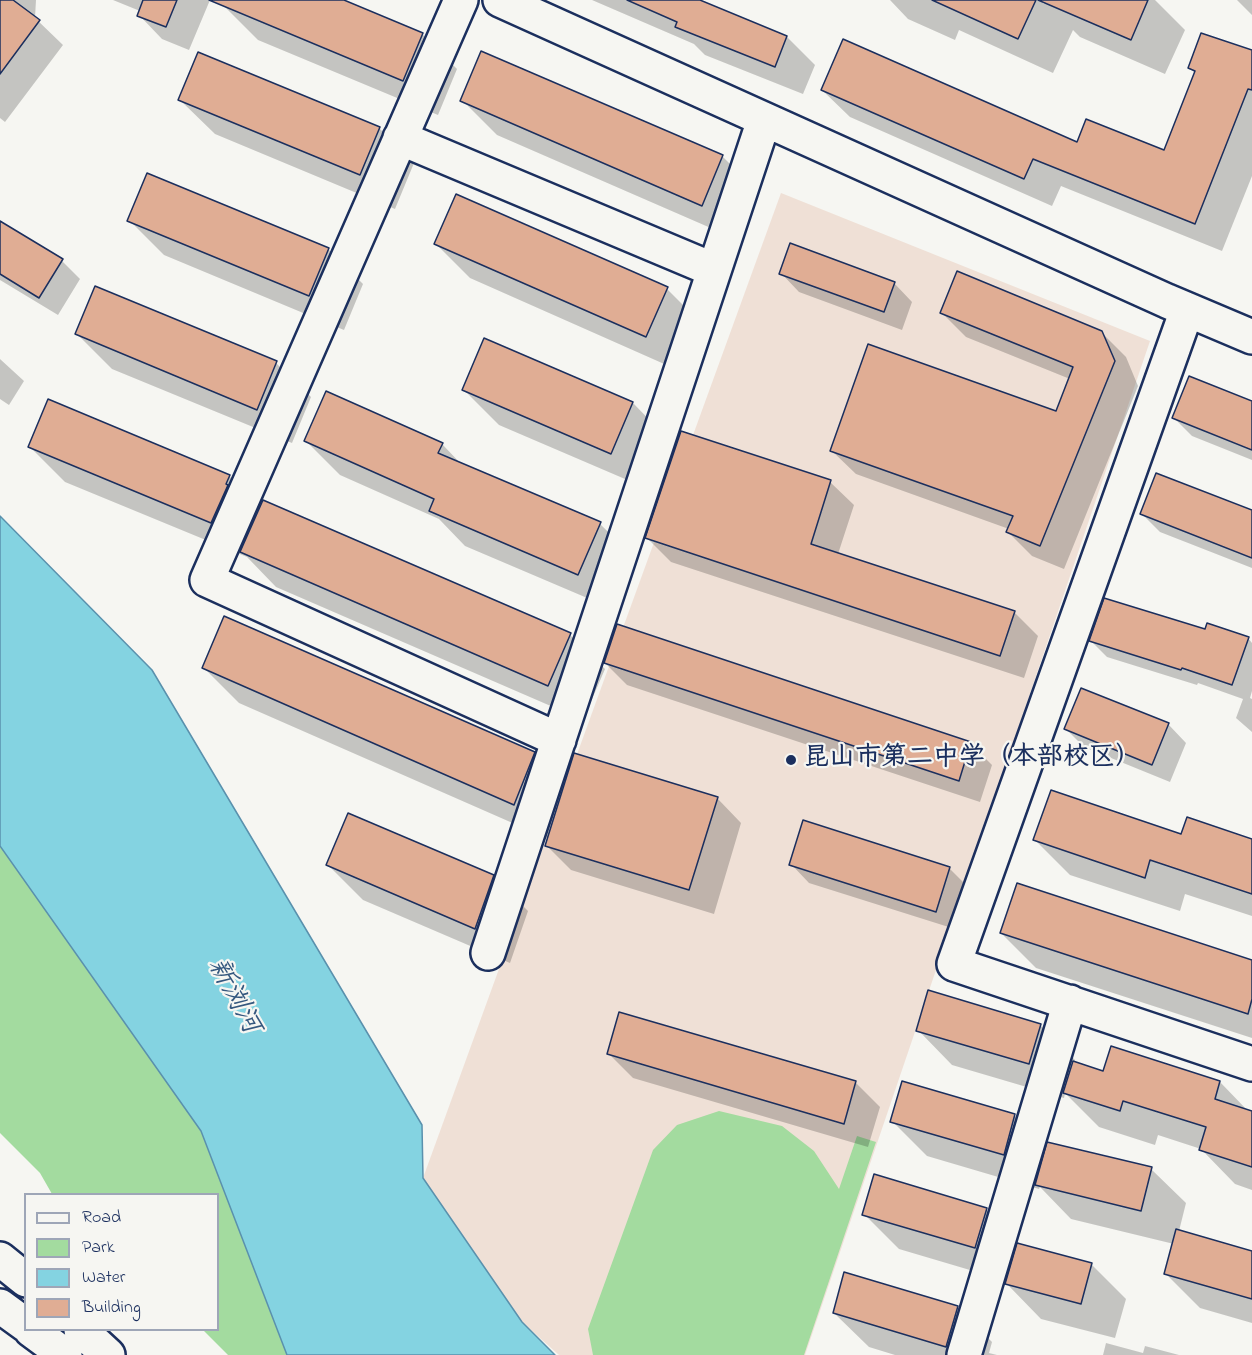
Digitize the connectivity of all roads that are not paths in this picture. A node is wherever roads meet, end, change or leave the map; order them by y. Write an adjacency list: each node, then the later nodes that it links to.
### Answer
1 (461, 0): 4 (street)
2 (500, 0): 3 (street)
3 (764, 120): 5 (street); 6 (street)
4 (400, 138): 5 (street); 8 (street)
5 (714, 270): 8 (street)
6 (1187, 310): 7 (street); 10 (street)
7 (1252, 338)
8 (559, 740): 9 (street)
9 (488, 953)
10 (1070, 1002): 11 (street); 20 (street)
11 (1252, 1064)
12 (0, 1259): 13 (street)
13 (24, 1278)
14 (0, 1306): 15 (street)
15 (24, 1324)
16 (34, 1331): 18 (street)
17 (83, 1331): 19 (street)
18 (65, 1355)
19 (108, 1355)
20 (964, 1355)

